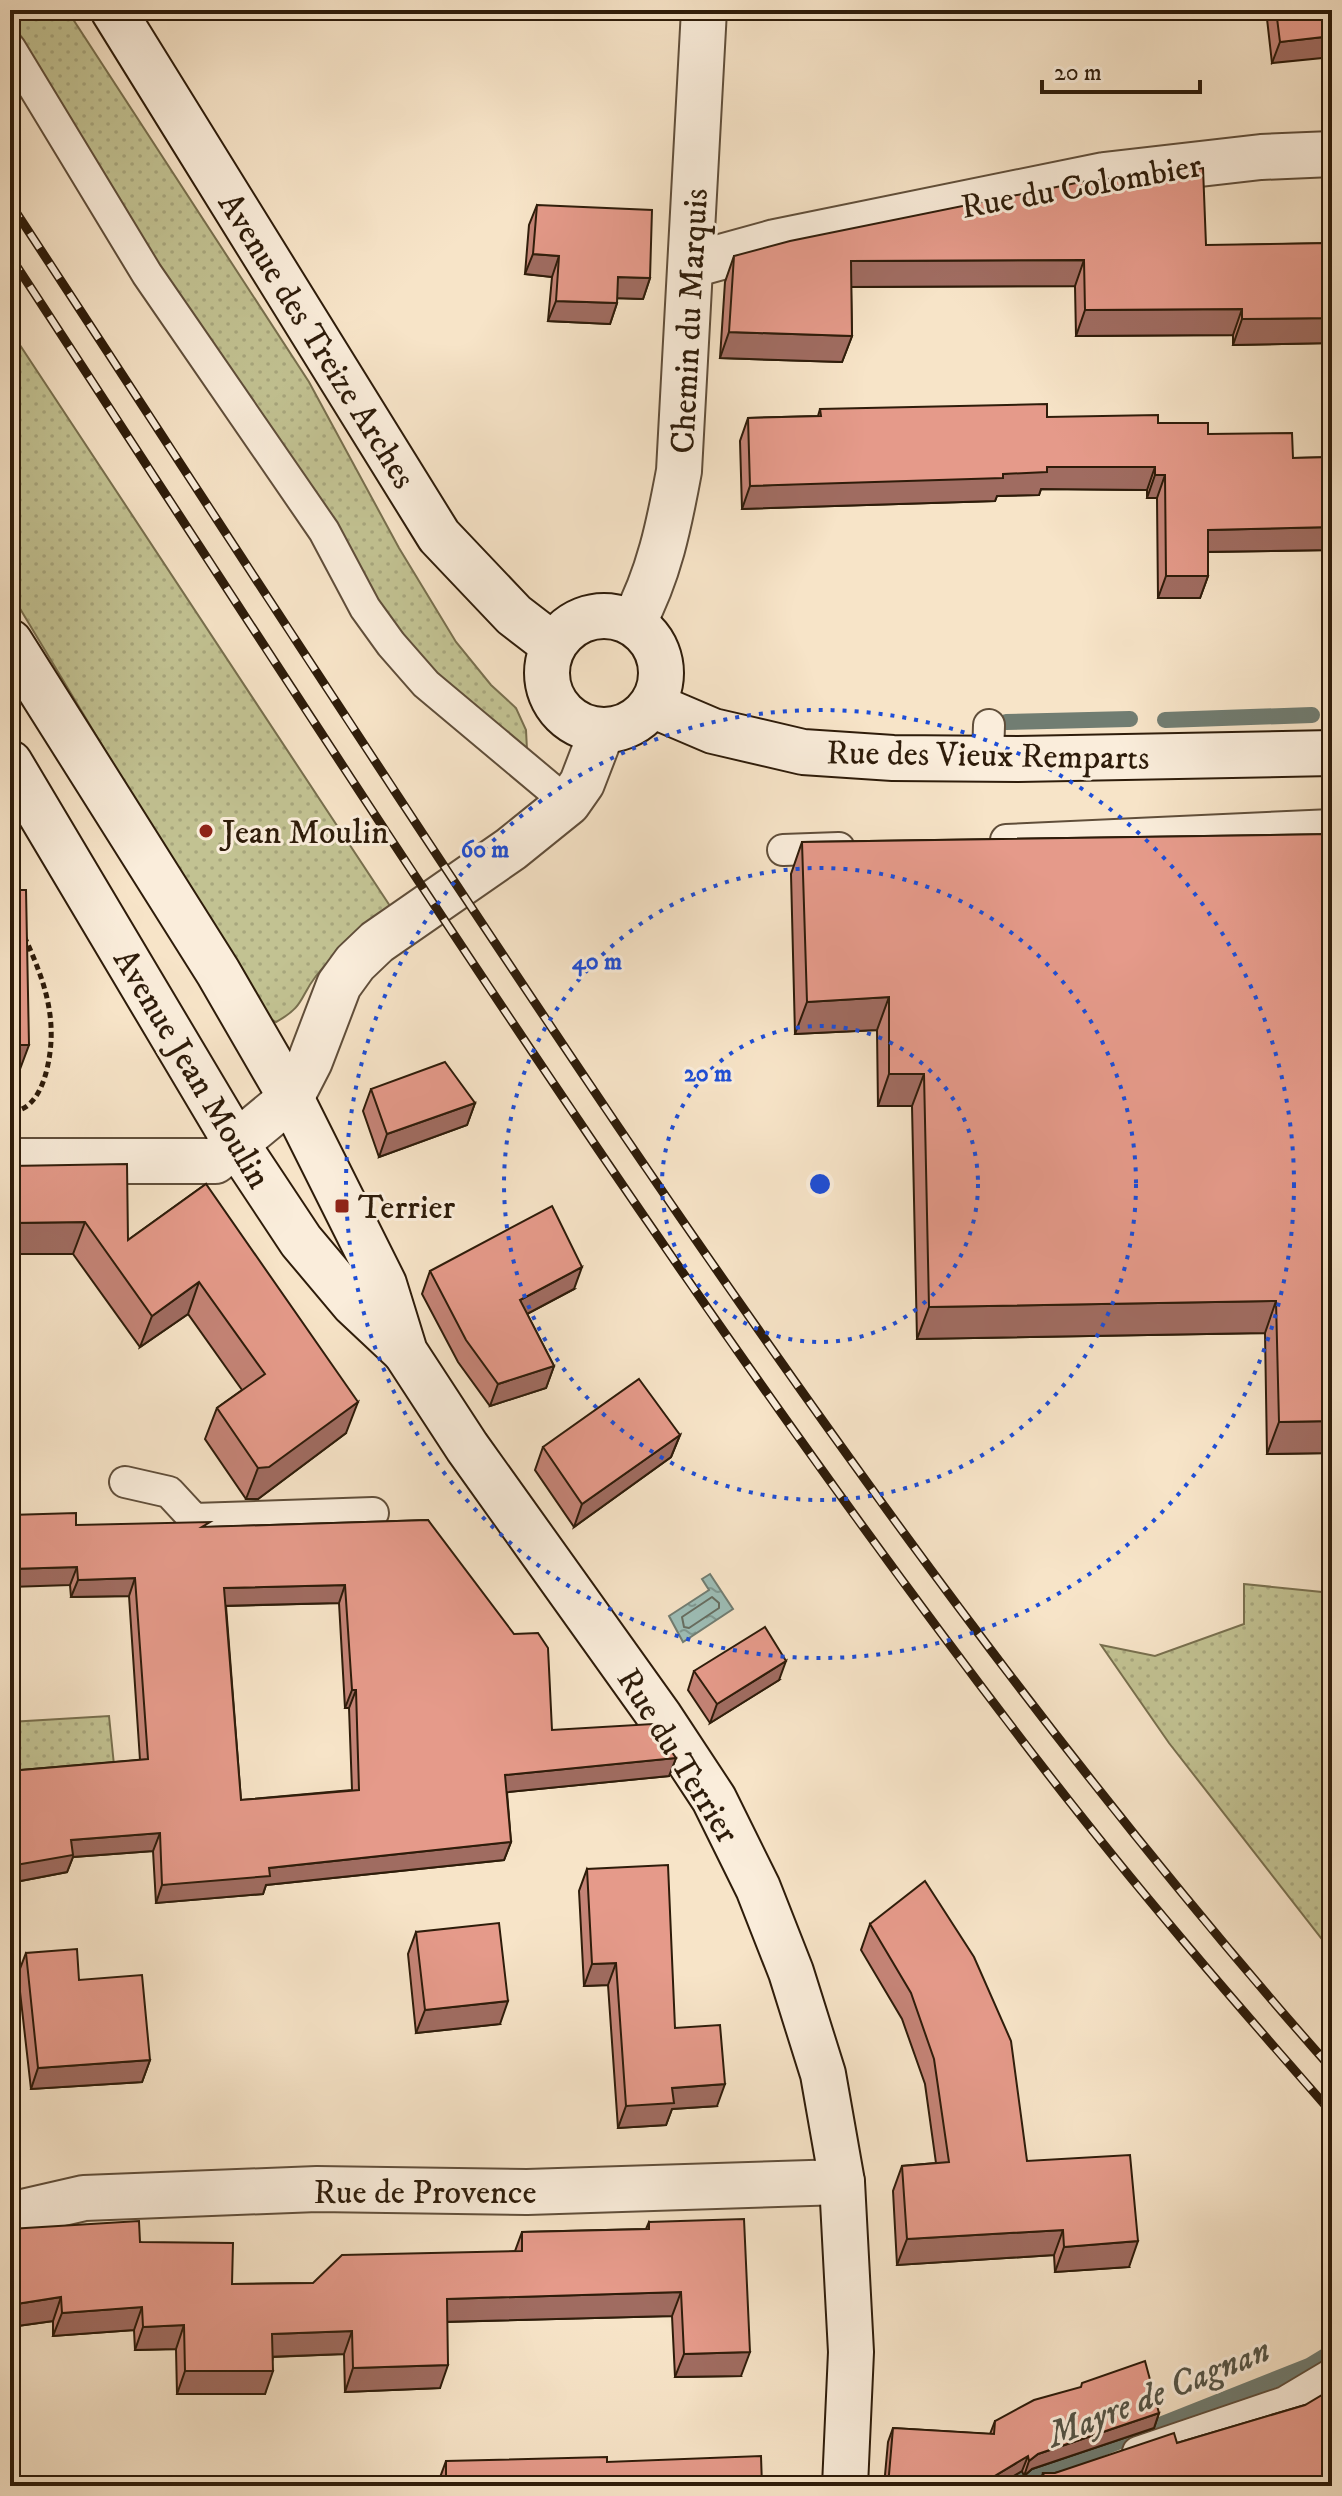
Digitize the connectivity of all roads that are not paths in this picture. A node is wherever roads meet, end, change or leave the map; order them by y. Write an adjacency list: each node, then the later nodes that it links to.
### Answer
1 (113, 10): 7 (main road, Avenue des Treize Arches)
2 (704, 10): 5 (main road, Chemin du Marquis)
3 (10, 48): 13 (lane)
4 (1332, 154): 5 (main road, Rue du Colombier)
5 (692, 265): 6 (main road, Chemin du Marquis)
6 (633, 623): 7 (main road); 9 (main road)
7 (553, 645): 10 (main road)
8 (13, 653): 18 (main road, Avenue Jean Moulin)
9 (652, 705): 10 (main road); 11 (main road, Rue des Vieux Remparts)
10 (602, 731): 13 (main road)
11 (1332, 753)
12 (11, 765): 19 (main road, Avenue Jean Moulin)
13 (568, 803): 18 (main road)
14 (1332, 825): 15 (lane)
15 (971, 842)
16 (862, 847): 17 (lane)
17 (783, 850)
18 (291, 1098): 19 (main road); 21 (main road, Rue du Terrier)
19 (236, 1143): 20 (main road); 21 (main road, Avenue Jean Moulin)
20 (10, 1161)
21 (405, 1352): 24 (main road, Rue du Terrier)
22 (125, 1482): 23 (lane)
23 (373, 1513)
24 (842, 2182): 25 (main road, Rue de Provence); 28 (main road, Rue du Terrier)
25 (10, 2215)
26 (1332, 2374): 27 (lane)
27 (1110, 2461)
28 (845, 2486)

